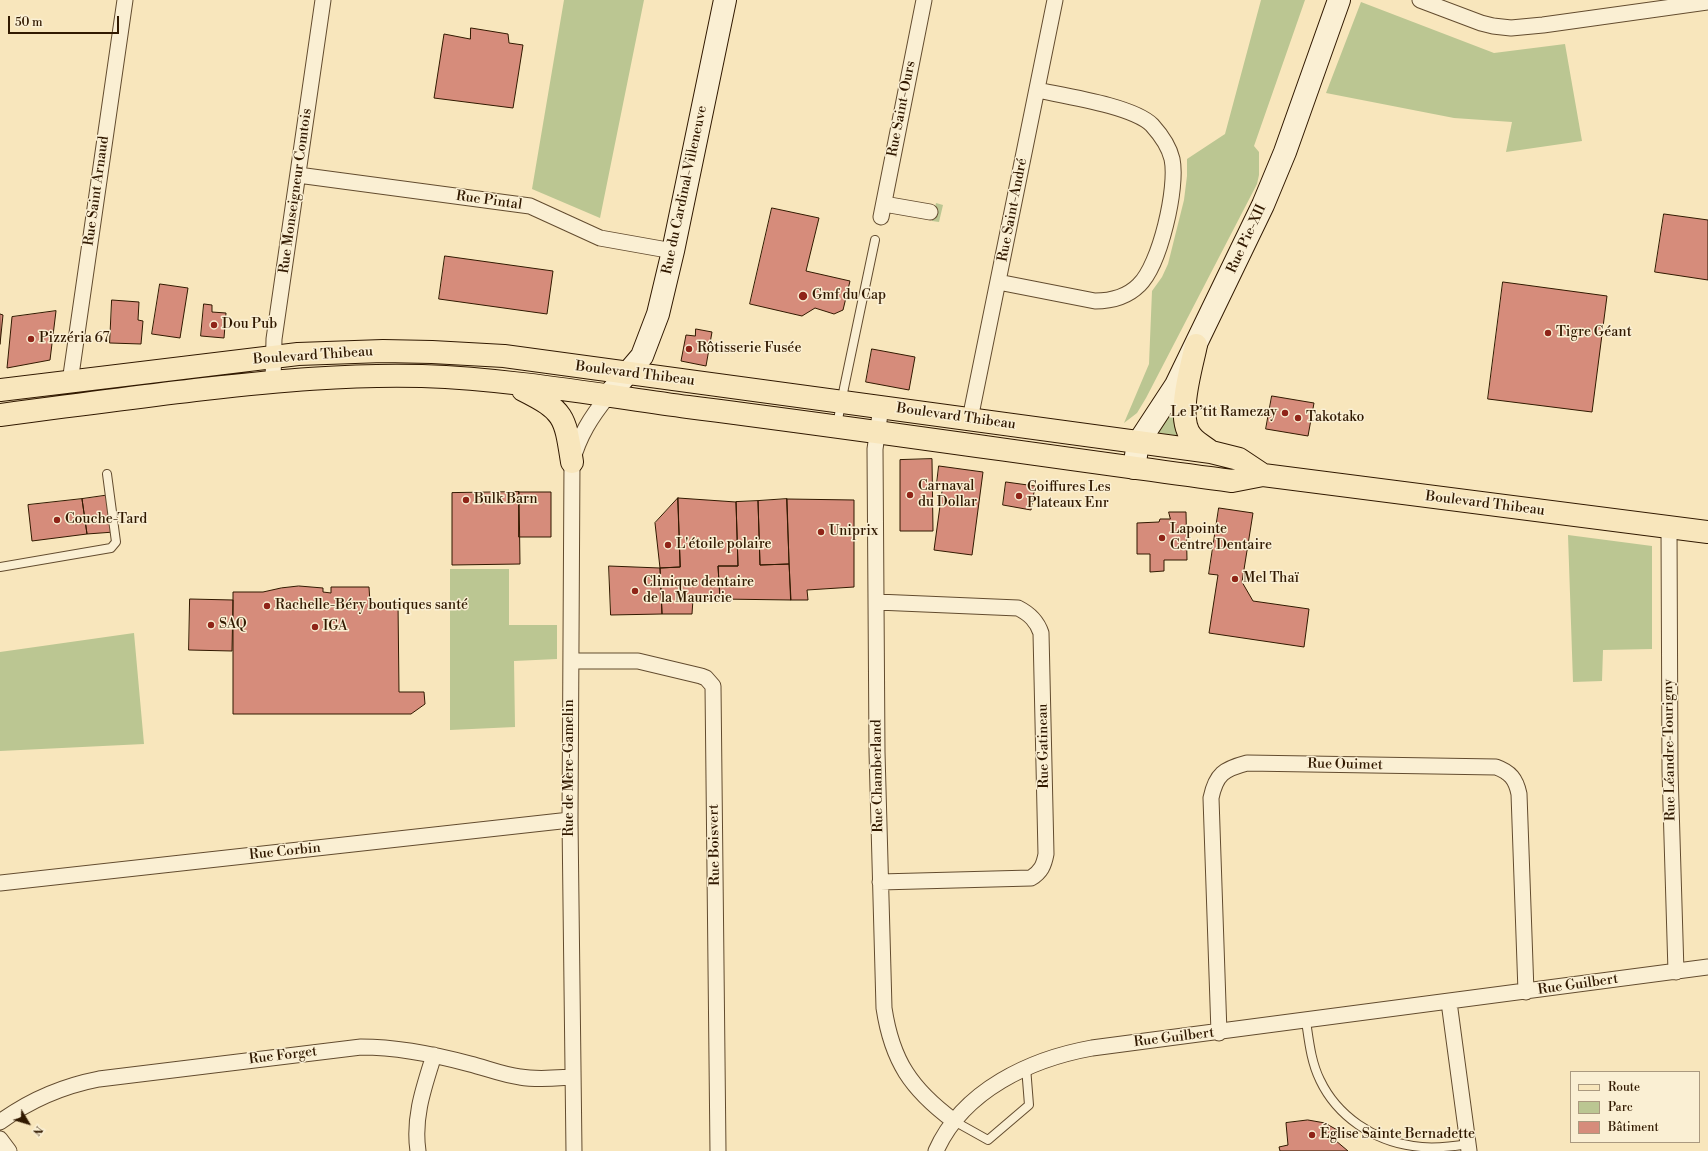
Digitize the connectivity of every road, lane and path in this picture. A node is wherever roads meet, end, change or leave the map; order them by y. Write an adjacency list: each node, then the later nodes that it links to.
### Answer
1 (125, 0): 19 (street, Rue Saint Arnaud)
2 (323, 0): 11 (street, Rue Monseigneur Comtois)
3 (725, 0): 14 (street, Rue du Cardinal-Villeneuve)
4 (924, 0): 12 (street, Rue Saint-Ours)
5 (1056, 0): 10 (street, Rue Saint-André)
6 (1339, 0): 16 (street, Rue Pie-XII)
7 (1420, 0): 9 (street)
8 (1708, 2): 9 (street)
9 (1457, 7)
10 (1037, 90): 15 (street, Rue Saint-André); 15 (street)
11 (298, 176): 14 (street, Rue Pintal); 17 (street, Rue Monseigneur Comtois)
12 (930, 212)
13 (875, 240): 24 (lane)
14 (673, 251): 18 (street, Rue du Cardinal-Villeneuve)
15 (998, 282): 27 (street, Rue Saint-André)
16 (1196, 345): 30 (street, Rue Pie-XII); 31 (main road)
17 (273, 357): 18 (main road, Boulevard Thibeau); 19 (main road, Boulevard Thibeau); 20 (street, Rue Monseigneur Comtois)
18 (629, 373): 23 (street, Rue du Cardinal-Villeneuve); 24 (main road, Boulevard Thibeau)
19 (70, 382): 22 (main road, Boulevard Thibeau)
20 (273, 382): 21 (main road, Boulevard Thibeau); 26 (main road, Boulevard Thibeau)
21 (509, 383): 23 (main road, Boulevard Thibeau); 32 (main road)
22 (0, 390)
23 (608, 396): 28 (main road, Boulevard Thibeau); 32 (street, Rue de Mère-Gamelin)
24 (841, 401): 25 (main road, Boulevard Thibeau); 28 (lane)
25 (881, 407): 27 (main road, Boulevard Thibeau); 29 (street, Rue Chamberland)
26 (0, 415)
27 (970, 419): 30 (main road, Boulevard Thibeau)
28 (837, 426): 29 (main road, Boulevard Thibeau)
29 (877, 431): 33 (main road, Boulevard Thibeau); 39 (street, Rue Chamberland)
30 (1138, 443): 31 (main road, Boulevard Thibeau); 33 (street, Rue Pie-XII)
31 (1211, 452): 35 (main road, Boulevard Thibeau)
32 (572, 462): 40 (street, Rue de Mère-Gamelin)
33 (1134, 468): 35 (main road, Boulevard Thibeau)
34 (107, 474): 38 (lane)
35 (1263, 476): 36 (main road, Boulevard Thibeau)
36 (1669, 527): 37 (main road, Boulevard Thibeau); 45 (street, Rue Léandre-Tourigny)
37 (1708, 532)
38 (0, 567)
39 (877, 602): 42 (street, Rue Chamberland); 42 (street, Rue Gatineau)
40 (571, 661): 41 (street, Rue de Mère-Gamelin); 60 (street, Rue Boisvert)
41 (570, 820): 43 (street, Rue Corbin); 52 (street, Rue de Mère-Gamelin)
42 (880, 882): 54 (street, Rue Chamberland)
43 (0, 883)
44 (1708, 967): 45 (street, Rue Guilbert)
45 (1676, 972): 46 (street, Rue Guilbert)
46 (1526, 992): 47 (street, Rue Guilbert); 49 (street, Rue Ouimet)
47 (1448, 1002): 48 (street, Rue Guilbert); 56 (street)
48 (1306, 1021): 49 (street, Rue Guilbert); 56 (lane)
49 (1219, 1033): 51 (street, Rue Guilbert)
50 (434, 1055): 52 (street, Rue Forget); 53 (street, Rue Forget); 58 (street)
51 (1026, 1068): 54 (street, Rue Guilbert); 54 (lane)
52 (572, 1077): 59 (street, Rue de Mère-Gamelin)
53 (0, 1122)
54 (954, 1122): 61 (street, Rue Guilbert)
55 (0, 1139): 57 (street)
56 (1468, 1148)
57 (9, 1151)
58 (418, 1151)
59 (574, 1151)
60 (718, 1151)
61 (936, 1151)

